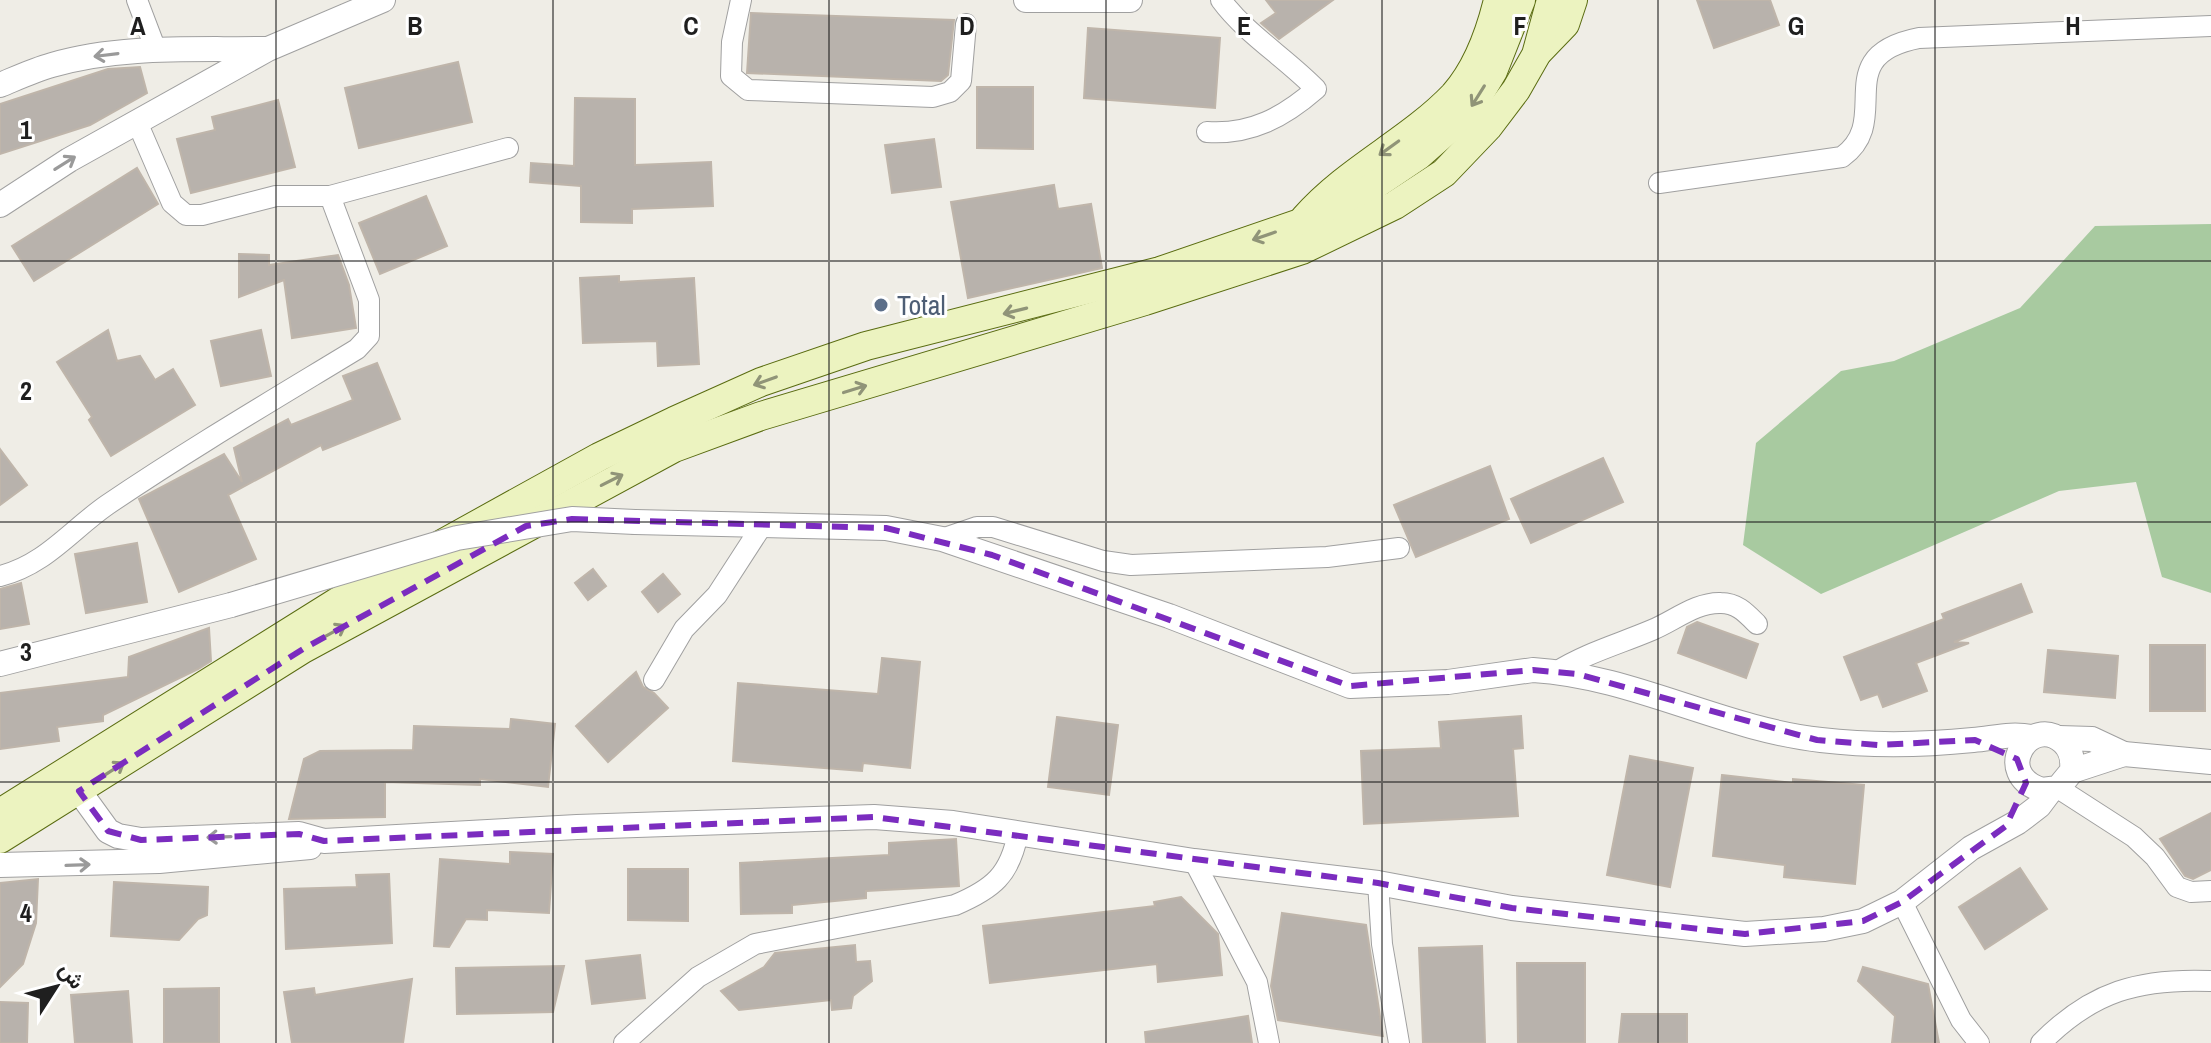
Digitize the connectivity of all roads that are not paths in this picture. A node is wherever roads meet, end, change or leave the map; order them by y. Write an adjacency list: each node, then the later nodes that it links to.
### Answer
1 (137, 0): 14 (street)
2 (383, 0): 13 (street)
3 (741, 0): 11 (street)
4 (1026, 0): 5 (street)
5 (1130, 0)
6 (1221, 0): 20 (street)
7 (1498, 0): 25 (main road, one-way to 25)
8 (1521, 0): 25 (main road, one-way to 25)
9 (1551, 0): 16 (main road)
10 (1573, 0): 16 (main road)
11 (966, 24)
12 (2211, 26): 22 (street)
13 (268, 49): 15 (street); 18 (street)
14 (156, 50): 15 (street); 17 (street, one-way to 17)
15 (185, 50): 18 (street)
16 (1536, 55): 42 (main road, one-way to 16)
17 (0, 85)
18 (195, 92): 19 (street)
19 (137, 122): 23 (street); 24 (street, one-way to 19)
20 (1207, 132)
21 (508, 148): 23 (street)
22 (1659, 183)
23 (330, 196): 29 (street)
24 (0, 205)
25 (1301, 223): 43 (main road, one-way to 43)
26 (763, 524): 27 (street); 31 (street, bridge); 33 (street)
27 (942, 539): 28 (street); 32 (street)
28 (1399, 548)
29 (0, 576)
30 (1757, 624): 32 (street)
31 (0, 664)
32 (1556, 672): 36 (street)
33 (654, 680)
34 (2032, 737): 35 (street); 36 (street); 38 (street)
35 (2059, 738): 37 (street); 41 (street)
36 (1975, 740): 38 (street)
37 (2124, 754): 39 (street); 41 (street)
38 (2017, 759): 40 (street)
39 (2211, 762)
40 (2026, 783): 41 (street); 44 (street)
41 (2060, 783): 44 (street); 51 (street)
42 (79, 791): 46 (main road); 47 (street, one-way to 42)
43 (0, 813)
44 (2006, 826): 52 (street)
45 (1018, 833): 47 (street); 48 (street); 54 (street)
46 (0, 839)
47 (324, 841): 49 (street, one-way to 47)
48 (1194, 861): 50 (street); 55 (street)
49 (0, 865)
50 (1378, 883): 52 (street); 56 (street)
51 (2211, 891)
52 (1902, 902): 57 (street)
53 (2211, 981): 58 (street)
54 (624, 1043)
55 (1269, 1043)
56 (1399, 1043)
57 (1979, 1043)
58 (2041, 1043)

